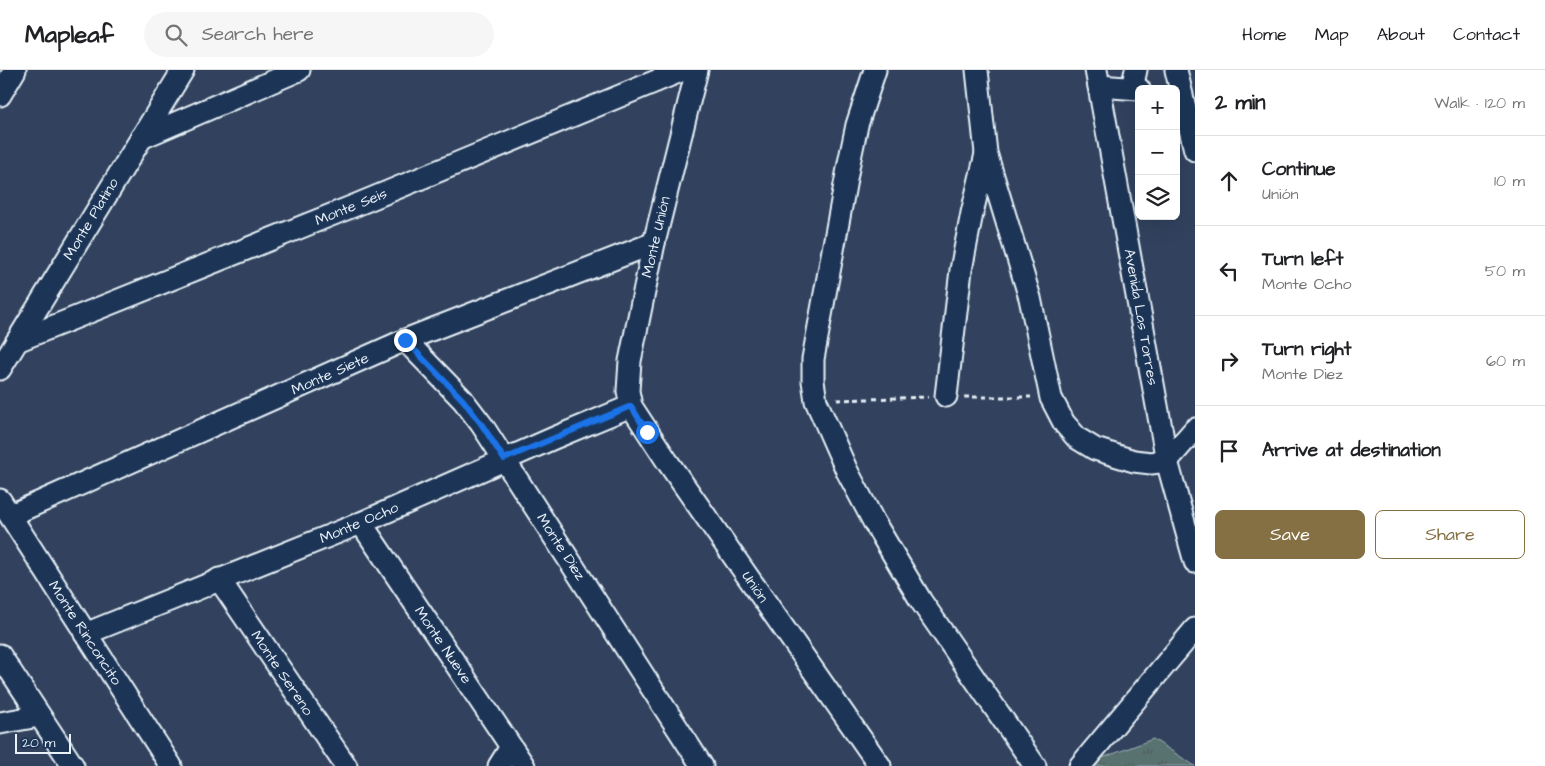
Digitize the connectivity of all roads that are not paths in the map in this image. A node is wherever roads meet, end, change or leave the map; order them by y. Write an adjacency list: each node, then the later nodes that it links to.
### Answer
1 (15, 70): 12 (street)
2 (183, 70): 14 (street, Monte Platino)
3 (299, 70): 14 (street)
4 (684, 70): 19 (street, Monte Seis)
5 (697, 70): 17 (street, Monte Unión)
6 (875, 70): 43 (street)
7 (977, 70): 16 (street)
8 (1176, 70): 11 (street)
9 (1098, 78): 10 (street); 25 (street, Avenida Las Torres)
10 (1136, 82)
11 (1178, 85)
12 (0, 95)
13 (1180, 98): 15 (street)
14 (141, 138): 19 (street, Monte Platino)
15 (1195, 150)
16 (986, 153): 21 (street); 25 (street)
17 (654, 243): 18 (street, Monte Siete); 22 (street, Monte Unión)
18 (405, 340): 24 (street, Monte Diez); 26 (street, Monte Siete)
19 (17, 341): 20 (street, Monte Platino)
20 (0, 369)
21 (946, 396)
22 (631, 406): 24 (street, Monte Ocho); 42 (street, Unión)
23 (1195, 429): 25 (street)
24 (504, 459): 27 (street, Monte Ocho); 41 (street, Monte Diez)
25 (1168, 461): 28 (street, Avenida Las Torres)
26 (5, 508): 31 (street, Monte Rinconcito)
27 (361, 523): 29 (street, Monte Ocho); 35 (street, Monte Nueve)
28 (1195, 562)
29 (219, 579): 31 (street, Monte Ocho); 38 (street, Monte Sereno)
30 (1195, 630): 44 (street)
31 (85, 634): 37 (street, Monte Rinconcito)
32 (0, 656): 33 (street)
33 (39, 716): 34 (street); 36 (street)
34 (0, 723)
35 (511, 747): 39 (street); 40 (street, Monte Nueve)
36 (73, 766)
37 (170, 766)
38 (346, 766)
39 (499, 766)
40 (524, 766)
41 (702, 766)
42 (880, 766)
43 (1035, 766)
44 (1080, 766)

